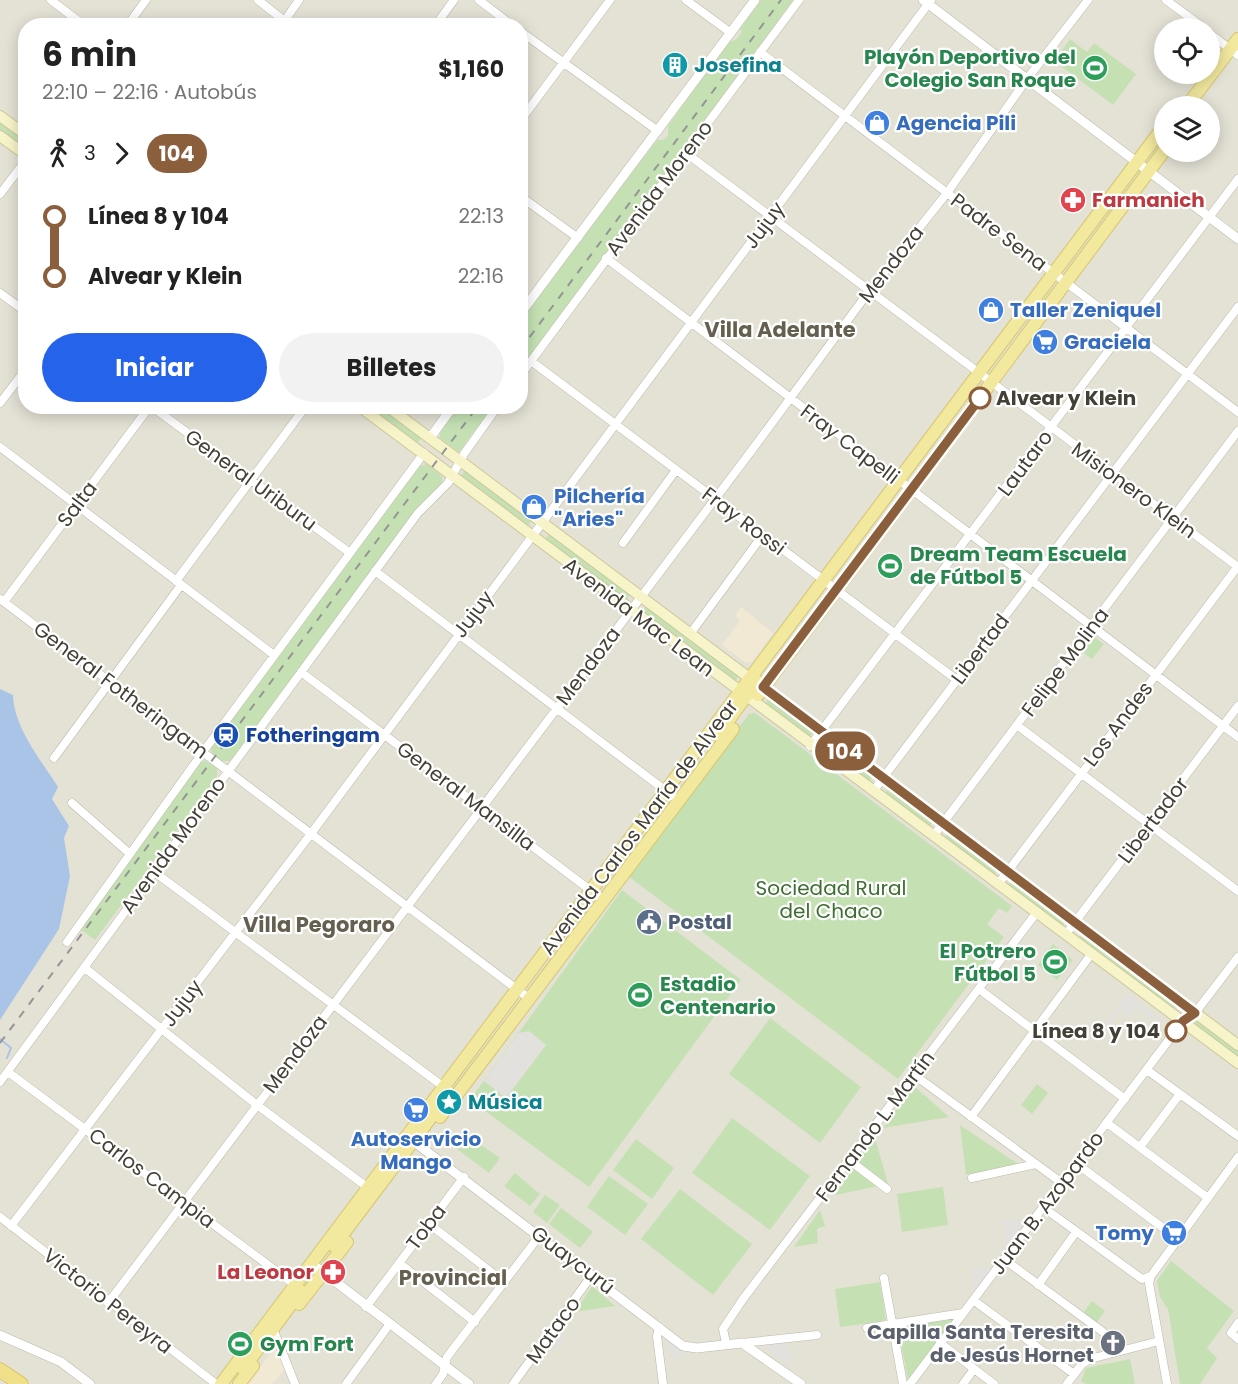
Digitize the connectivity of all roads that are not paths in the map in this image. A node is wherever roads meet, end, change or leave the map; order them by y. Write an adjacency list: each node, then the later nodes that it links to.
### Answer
1 (51, 0): 14 (street)
2 (146, 0): 15 (street)
3 (258, 0): 16 (street)
4 (300, 0): 17 (street)
5 (454, 0): 18 (street)
6 (479, 0): 19 (street)
7 (610, 0): 28 (street)
8 (686, 0): 22 (street)
9 (755, 0): 22 (street, Avenida Moreno)
10 (799, 0): 26 (street, Avenida Moreno)
11 (1088, 0): 29 (street, Mendoza)
12 (1166, 0): 20 (street)
13 (927, 1): 29 (street); 36 (street, Jujuy)
14 (75, 18)
15 (133, 18)
16 (279, 18)
17 (290, 18)
18 (441, 18)
19 (503, 18)
20 (1190, 18)
21 (1238, 31): 25 (main road)
22 (731, 33): 38 (street, Avenida Moreno)
23 (528, 37): 28 (street)
24 (1220, 40): 25 (street)
25 (1235, 49): 27 (main road); 32 (main road); 33 (main road)
26 (760, 52): 36 (street, Padre Sena); 43 (street, Avenida Moreno)
27 (1220, 60)
28 (563, 63): 34 (street); 38 (street)
29 (1028, 79): 45 (street); 48 (street, Mendoza)
30 (1197, 84): 31 (main road)
31 (1187, 96)
32 (1195, 96)
33 (1204, 96)
34 (528, 110)
35 (0, 116): 37 (main road)
36 (845, 117): 48 (street, Padre Sena); 51 (street, Jujuy)
37 (18, 129)
38 (658, 131): 53 (street, Avenida Moreno)
39 (0, 136): 41 (main road)
40 (1154, 144): 45 (main road, Avenida Carlos María de Alvear)
41 (18, 149)
42 (1154, 150): 45 (main road, Avenida Carlos María de Alvear)
43 (686, 153): 51 (street, Misionero Klein); 55 (street, Avenida Moreno)
44 (1154, 158): 45 (main road, Avenida Carlos María de Alvear)
45 (1142, 166): 52 (street); 56 (main road, Avenida Carlos María de Alvear)
46 (18, 170): 49 (street)
47 (1238, 179): 52 (street, Lautaro)
48 (947, 193): 56 (street, Padre Sena); 57 (street, Mendoza)
49 (0, 194)
50 (528, 202): 53 (street)
51 (770, 217): 57 (street, Misionero Klein); 62 (street, Jujuy)
52 (1209, 217): 54 (street); 63 (street, Lautaro)
53 (578, 238): 59 (street, Avenida Moreno)
54 (1238, 239)
55 (606, 258): 62 (street, Fray Capelli); 64 (street, Avenida Moreno)
56 (1060, 278): 63 (street, Padre Sena); 67 (main road, Avenida Carlos María de Alvear)
57 (870, 290): 67 (street, Misionero Klein); 69 (street, Mendoza)
58 (0, 293): 60 (street)
59 (528, 304)
60 (18, 306)
61 (1238, 307): 66 (street, Libertad)
62 (689, 324): 69 (street, Fray Capelli); 79 (street, Jujuy)
63 (1126, 330): 66 (street, Padre Sena); 80 (street, Lautaro)
64 (531, 361): 65 (street, Avenida Moreno); 79 (street, Fray Rossi)
65 (528, 365)
66 (1188, 374): 71 (street, Padre Sena); 87 (street, Libertad)
67 (985, 378): 80 (street, Misionero Klein); 90 (main road, Avenida Carlos María de Alvear)
68 (18, 379): 70 (street)
69 (790, 399): 90 (street, Fray Capelli); 91 (street, Mendoza)
70 (0, 403)
71 (1238, 412)
72 (145, 414): 92 (street, Salta)
73 (162, 414): 89 (street, General Uriburu)
74 (300, 414): 89 (street)
75 (370, 414): 84 (main road, Avenida Mac Lean)
76 (398, 414): 82 (main road, Avenida Mac Lean)
77 (447, 414): 82 (street, Avenida Moreno)
78 (493, 414): 85 (street, Avenida Moreno)
79 (615, 424): 86 (street, Fray Rossi); 94 (street, Jujuy)
80 (1051, 429): 87 (street, Misionero Klein); 97 (street, Lautaro)
81 (1238, 431): 93 (street, Felipe Molina)
82 (430, 438): 84 (main road, Avenida Moreno); 85 (main road, Avenida Mac Lean)
83 (0, 447): 92 (street)
84 (424, 453): 88 (main road, Avenida Mac Lean); 99 (street, Avenida Moreno)
85 (461, 462): 88 (street, Avenida Moreno); 94 (main road, Avenida Mac Lean)
86 (676, 470): 91 (street, Fray Rossi); 98 (street)
87 (1113, 474): 93 (street, Misionero Klein); 102 (street, Libertad)
88 (452, 476): 95 (main road, Avenida Mac Lean); 101 (street, Avenida Moreno)
89 (252, 481): 99 (street, General Uriburu); 103 (street)
90 (905, 486): 97 (street, Fray Capelli); 104 (main road, Avenida Carlos María de Alvear)
91 (716, 499): 96 (street, Fray Rossi); 105 (street, Mendoza)
92 (76, 504): 103 (street); 106 (street, Salta)
93 (1173, 518): 100 (street, Misionero Klein); 108 (street, Felipe Molina)
94 (541, 523): 95 (street, Jujuy); 105 (main road, Avenida Mac Lean)
95 (531, 536): 107 (main road, Avenida Mac Lean); 109 (street, Jujuy)
96 (762, 536): 104 (street, Fray Rossi); 110 (street)
97 (970, 536): 102 (street, Fray Capelli); 111 (street, Lautaro)
98 (623, 543)
99 (350, 553): 112 (street, Avenida Moreno)
100 (1238, 566): 114 (street, Los Andes)
101 (375, 572): 109 (street); 113 (street, Avenida Moreno)
102 (1031, 581): 108 (street, Fray Capelli); 115 (street, Libertad)
103 (178, 583): 112 (street); 117 (street)
104 (829, 585): 111 (street, Fray Rossi); 116 (main road, Avenida Carlos María de Alvear)
105 (640, 597): 107 (street, Mendoza); 110 (main road, Avenida Mac Lean)
106 (2, 600): 117 (street, General Fotheringam)
107 (630, 610): 118 (main road, Avenida Mac Lean); 120 (street, Mendoza)
108 (1091, 626): 114 (street, Fray Capelli); 121 (street, Felipe Molina)
109 (458, 634): 120 (street); 124 (street, Jujuy)
110 (690, 634): 116 (main road, Avenida Mac Lean)
111 (894, 634): 115 (street, Fray Rossi); 123 (street, Lautaro)
112 (274, 655): 127 (street, Avenida Moreno)
113 (301, 672): 124 (street, General Mansilla); 129 (street, Avenida Moreno)
114 (1155, 674): 122 (street, Fray Capelli); 130 (street, Los Andes)
115 (957, 680): 131 (street, Libertad)
116 (757, 682): 118 (main road, Avenida Carlos María de Alvear); 123 (main road, Avenida Mac Lean)
117 (109, 683): 127 (street, General Fotheringam); 128 (street)
118 (746, 697): 126 (main road, Avenida Mac Lean); 133 (main road, Avenida Carlos María de Alvear)
119 (1238, 706): 122 (street, Libertador)
120 (556, 709): 133 (street); 135 (street, Mendoza)
121 (1018, 726): 130 (street); 136 (street, Felipe Molina)
122 (1223, 727): 125 (street, Fray Capelli); 137 (street, Libertador)
123 (821, 732): 126 (street, Lautaro); 131 (main road, Avenida Mac Lean)
124 (384, 734): 135 (street, General Mansilla); 138 (street, Jujuy)
125 (1238, 737)
126 (810, 746): 132 (main road, Avenida Mac Lean)
127 (203, 752): 129 (street, General Fotheringam); 140 (street, Avenida Moreno)
128 (54, 758)
129 (227, 770): 138 (street, General Fotheringam); 142 (street, Avenida Moreno)
130 (1081, 774): 137 (street); 141 (street, Los Andes)
131 (882, 778): 132 (street, Libertad); 136 (main road, Avenida Mac Lean)
132 (874, 790): 139 (main road, Avenida Mac Lean)
133 (672, 796): 145 (main road, Avenida Carlos María de Alvear)
134 (72, 804): 140 (street)
135 (482, 808): 145 (street, General Mansilla); 146 (street, Mendoza)
136 (944, 822): 139 (street, Felipe Molina); 141 (main road, Avenida Mac Lean)
137 (1150, 825): 144 (street); 148 (street, Libertador)
138 (310, 835): 146 (street, General Fotheringam); 149 (street, Jujuy)
139 (934, 835): 143 (main road, Avenida Mac Lean)
140 (129, 853): 151 (street, Avenida Moreno)
141 (1008, 870): 143 (street, Los Andes); 148 (main road, Avenida Mac Lean)
142 (153, 871): 149 (street); 154 (street, Avenida Moreno)
143 (999, 883): 147 (main road, Avenida Mac Lean)
144 (1238, 891)
145 (597, 895): 156 (main road, Avenida Carlos María de Alvear)
146 (407, 908): 156 (street, General Fotheringam); 157 (street, Mendoza)
147 (1037, 912): 150 (main road, Avenida Mac Lean); 155 (street, Fernando L. Martín)
148 (1075, 922): 150 (street, Libertador); 158 (main road, Avenida Mac Lean)
149 (234, 932): 157 (street); 160 (street, Jujuy)
150 (1066, 934): 152 (main road, Avenida Mac Lean)
151 (67, 942)
152 (1092, 953): 159 (main road, Avenida Mac Lean); 161 (street)
153 (1238, 957): 158 (street)
154 (85, 968): 160 (street); 165 (street, Avenida Moreno)
155 (979, 989): 161 (street); 166 (street, Fernando L. Martín)
156 (523, 994): 168 (main road, Avenida Carlos María de Alvear)
157 (333, 1006): 168 (street); 171 (street, Mendoza)
158 (1195, 1013): 159 (street); 162 (main road, Avenida Mac Lean)
159 (1183, 1021): 163 (main road, Avenida Mac Lean); 164 (street, Juan B. Azopardo)
160 (162, 1030): 171 (street); 174 (street, Jujuy)
161 (1034, 1031): 170 (street); 172 (street)
162 (1238, 1045)
163 (1238, 1063)
164 (1147, 1070): 169 (street); 170 (street, Juan B. Azopardo)
165 (8, 1072): 167 (street, Avenida Moreno); 174 (street, Carlos Campia)
166 (913, 1074): 172 (street); 179 (street, Fernando L. Martín)
167 (0, 1082)
168 (450, 1092): 176 (main road, Avenida Carlos María de Alvear); 186 (main road, Avenida Carlos María de Alvear)
169 (1180, 1094): 175 (street); 177 (street)
170 (1125, 1099): 173 (street, Juan B. Azopardo)
171 (257, 1105): 186 (street); 188 (street, Mendoza)
172 (970, 1116): 180 (street)
173 (1107, 1123): 177 (street); 181 (street, Juan B. Azopardo)
174 (86, 1129): 188 (street, Carlos Campia); 192 (street, Jujuy)
175 (1238, 1136)
176 (417, 1143): 182 (street, Guaycurú); 186 (main road, Avenida Carlos María de Alvear); 198 (main road, Avenida Carlos María de Alvear)
177 (1140, 1147): 187 (street)
178 (1238, 1157): 187 (street)
179 (849, 1160): 185 (street); 221 (street, Fernando L. Martín)
180 (1036, 1164): 183 (street); 184 (street)
181 (1077, 1164): 184 (street, Juan B. Azopardo); 195 (street)
182 (464, 1177): 191 (street, Toba); 194 (street, Guaycurú)
183 (972, 1178)
184 (1062, 1183): 189 (street, Juan B. Azopardo)
185 (887, 1189)
186 (371, 1190): 198 (main road, Avenida Carlos María de Alvear)
187 (1208, 1198): 195 (street)
188 (184, 1203): 203 (street, Carlos Campia); 206 (street, Mendoza)
189 (1044, 1208): 193 (street); 196 (street, Juan B. Azopardo)
190 (0, 1217): 192 (street, Victorio Pereyra)
191 (428, 1223): 197 (street, Toba); 202 (street)
192 (11, 1226): 206 (street, Victorio Pereyra)
193 (1076, 1232): 200 (street); 204 (street)
194 (540, 1235): 199 (street, Guaycurú); 202 (street)
195 (1178, 1239): 200 (street)
196 (1005, 1260): 204 (street); 205 (street, Juan B. Azopardo)
197 (399, 1263): 207 (street, Toba); 209 (street)
198 (317, 1268): 203 (main road, Avenida Carlos María de Alvear); 207 (street); 215 (main road, Avenida Carlos María de Alvear)
199 (592, 1275): 213 (street, Guaycurú); 238 (street, Mataco)
200 (1150, 1276): 220 (street)
201 (884, 1278): 211 (street)
202 (504, 1282): 209 (street)
203 (295, 1285): 231 (main road, Avenida Carlos María de Alvear)
204 (1038, 1285): 216 (street)
205 (973, 1300): 208 (street, Juan B. Azopardo); 227 (street)
206 (108, 1303): 230 (street, Victorio Pereyra)
207 (366, 1306): 212 (street)
208 (963, 1313): 211 (street); 223 (street, Juan B. Azopardo)
209 (475, 1322): 224 (street)
210 (1238, 1323): 219 (street)
211 (892, 1324): 214 (street); 241 (street)
212 (389, 1325): 224 (street); 235 (street)
213 (659, 1327): 221 (street, Guaycurú); 239 (street)
214 (867, 1328)
215 (274, 1332): 232 (main road, Avenida Carlos María de Alvear); 233 (main road, Avenida Carlos María de Alvear); 234 (street)
216 (1103, 1332)
217 (0, 1335): 229 (street)
218 (817, 1335): 222 (street)
219 (1238, 1338)
220 (1160, 1341): 227 (street); 246 (street)
221 (726, 1343): 222 (street, Guaycurú)
222 (742, 1343): 240 (street)
223 (940, 1343): 225 (street); 242 (street, Juan B. Azopardo)
224 (445, 1365): 236 (street); 237 (street)
225 (974, 1369): 243 (street); 244 (street)
226 (0, 1370): 228 (highway)
227 (1074, 1374): 245 (street)
228 (21, 1384)
229 (90, 1384)
230 (216, 1384)
231 (221, 1384)
232 (231, 1384)
233 (239, 1384)
234 (295, 1384)
235 (346, 1384)
236 (436, 1384)
237 (469, 1384)
238 (513, 1384)
239 (663, 1384)
240 (801, 1384)
241 (903, 1384)
242 (910, 1384)
243 (963, 1384)
244 (994, 1384)
245 (1067, 1384)
246 (1167, 1384)

